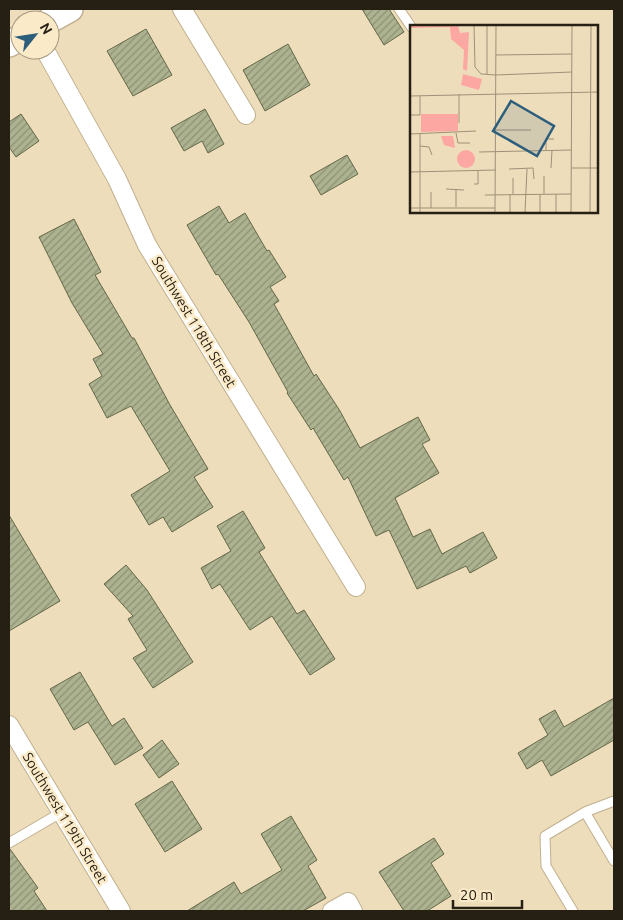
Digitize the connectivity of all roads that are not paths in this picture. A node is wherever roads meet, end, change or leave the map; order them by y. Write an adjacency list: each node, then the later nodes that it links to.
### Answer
1 (182, 9): 5 (street)
2 (399, 9): 3 (lane)
3 (410, 25)
4 (51, 60): 6 (street, Southwest 118th Street)
5 (246, 115)
6 (356, 588)
7 (9, 725): 9 (street, Southwest 119th Street)
8 (614, 801): 10 (lane)
9 (62, 812): 11 (lane); 13 (street, Southwest 119th Street)
10 (585, 812): 12 (lane); 16 (lane)
11 (9, 843)
12 (614, 861)
13 (121, 911)
14 (332, 911): 15 (street)
15 (353, 911)
16 (573, 911)

